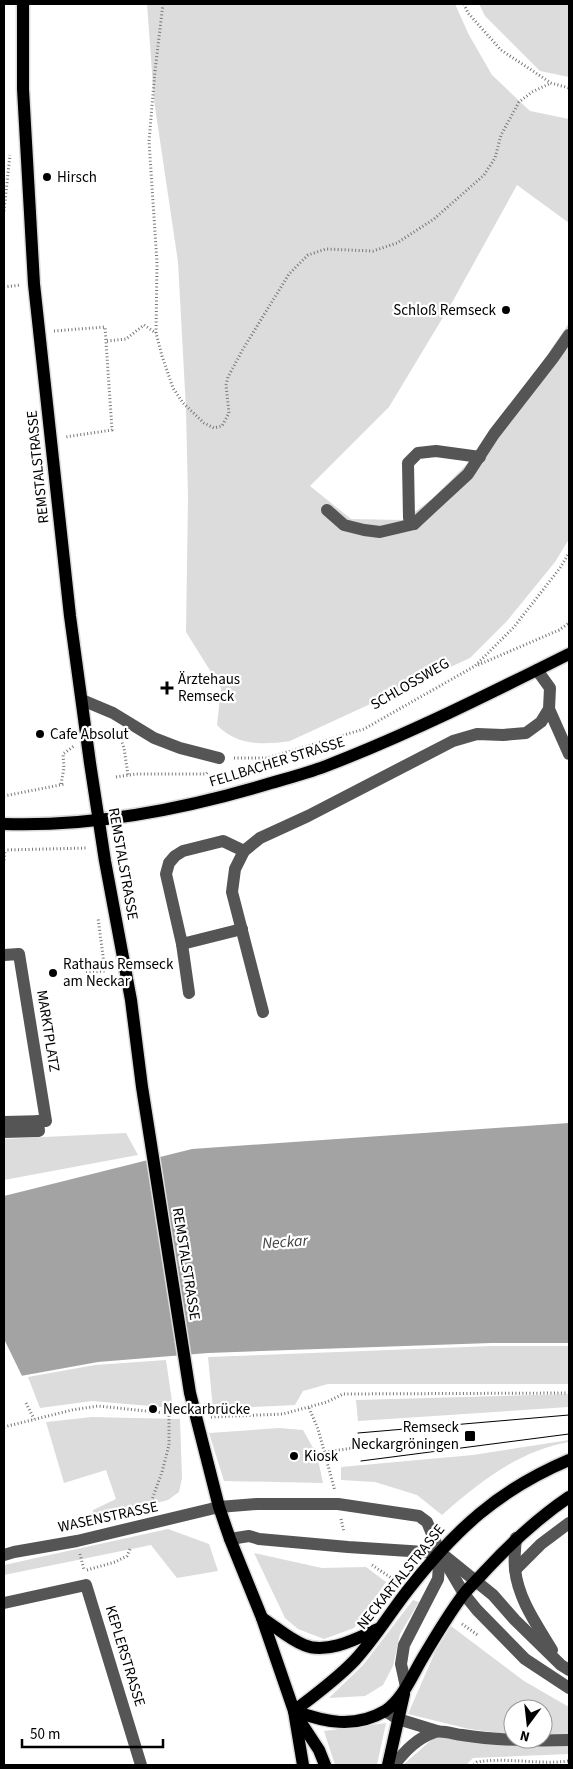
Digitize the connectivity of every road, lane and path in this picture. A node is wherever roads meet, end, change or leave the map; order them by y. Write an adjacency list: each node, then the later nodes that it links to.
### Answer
1 (23, 4): 6 (main road, REMSTALSTRASSE)
2 (163, 4): 7 (path)
3 (464, 4): 4 (path)
4 (551, 84): 5 (path); 7 (path)
5 (569, 88)
6 (39, 330): 9 (path); 10 (main road, REMSTALSTRASSE)
7 (156, 333): 9 (path)
8 (569, 335): 11 (street)
9 (107, 341): 10 (path)
10 (51, 440): 19 (main road, REMSTALSTRASSE)
11 (480, 457): 13 (street); 13 (street)
12 (327, 510): 13 (street)
13 (414, 524)
14 (569, 553): 17 (path, SCHLOSSWEG)
15 (569, 623): 17 (path)
16 (569, 654): 18 (main road, FELLBACHER STRASSE)
17 (475, 666): 24 (path, SCHLOSSWEG)
18 (536, 670): 20 (street); 28 (main road, FELLBACHER STRASSE)
19 (82, 700): 24 (street); 28 (main road, REMSTALSTRASSE)
20 (549, 709): 23 (street); 32 (street)
21 (124, 748): 25 (path)
22 (62, 754): 27 (path)
23 (569, 754)
24 (219, 758): 25 (path)
25 (128, 775): 26 (path)
26 (116, 776)
27 (4, 796)
28 (99, 820): 29 (main road, FELLBACHER STRASSE); 57 (main road, REMSTALSTRASSE)
29 (4, 824)
30 (89, 848): 31 (path)
31 (4, 850): 33 (path)
32 (244, 852): 35 (street); 36 (street)
33 (4, 860)
34 (98, 914): 38 (path)
35 (242, 929): 36 (street); 40 (street)
36 (182, 944): 39 (street)
37 (4, 955): 41 (street, MARKTPLATZ)
38 (86, 972)
39 (189, 993)
40 (263, 1012)
41 (38, 1121): 42 (street); 43 (street)
42 (4, 1122)
43 (4, 1132)
44 (569, 1393): 46 (path)
45 (26, 1403): 50 (path)
46 (309, 1408): 49 (path); 53 (path)
47 (169, 1413): 48 (path); 50 (path); 58 (path)
48 (175, 1414)
49 (210, 1417)
50 (34, 1419): 51 (path)
51 (4, 1427)
52 (368, 1446): 53 (path)
53 (325, 1452): 56 (path)
54 (569, 1460): 64 (main road, NECKARTALSTRASSE)
55 (569, 1497): 61 (main road)
56 (338, 1504): 57 (street, WASENSTRASSE); 60 (path); 64 (street, WASENSTRASSE)
57 (219, 1507): 62 (main road, REMSTALSTRASSE); 65 (street, WASENSTRASSE)
58 (149, 1508)
59 (569, 1524): 66 (street)
60 (345, 1535)
61 (516, 1538): 66 (street); 67 (main road)
62 (230, 1540): 64 (street); 71 (main road, REMSTALSTRASSE)
63 (131, 1547): 68 (path)
64 (440, 1553): 67 (street); 69 (street, WASENSTRASSE); 72 (main road, NECKARTALSTRASSE); 74 (street)
65 (4, 1555)
66 (515, 1570): 73 (street)
67 (476, 1581): 69 (main road); 73 (street)
68 (86, 1585): 70 (street); 82 (street, KEPLERSTRASSE)
69 (464, 1594): 74 (main road); 75 (street, WASENSTRASSE)
70 (4, 1603)
71 (262, 1618): 72 (main road); 77 (main road, REMSTALSTRASSE)
72 (381, 1628): 77 (main road, NECKARTALSTRASSE)
73 (565, 1667)
74 (406, 1687): 76 (main road); 78 (main road)
75 (569, 1688)
76 (386, 1710): 77 (main road); 78 (street)
77 (294, 1711): 83 (main road, REMSTALSTRASSE); 84 (main road, REMSTALSTRASSE)
78 (398, 1718): 79 (street); 85 (main road)
79 (437, 1731): 80 (street); 86 (street)
80 (569, 1740)
81 (569, 1761): 87 (path)
82 (141, 1765)
83 (303, 1765)
84 (325, 1765)
85 (388, 1765)
86 (394, 1765)
87 (474, 1765)

